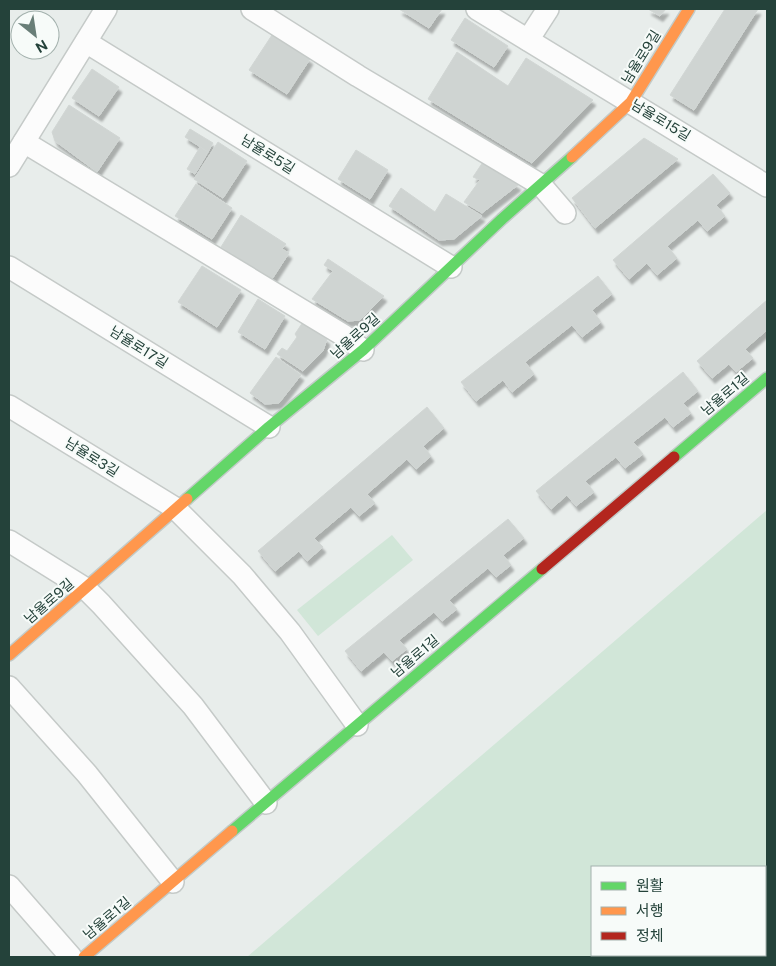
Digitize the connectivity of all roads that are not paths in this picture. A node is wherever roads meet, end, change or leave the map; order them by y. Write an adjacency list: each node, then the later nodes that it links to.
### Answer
1 (106, 9): 7 (street)
2 (252, 9): 11 (street)
3 (477, 9): 6 (street, 남율로15길)
4 (548, 9): 6 (street)
5 (689, 9): 8 (street, 남율로9길)
6 (528, 40): 8 (street, 남율로15길)
7 (86, 42): 9 (street); 15 (street, 남율로5길)
8 (631, 102): 11 (street, 남율로9길); 12 (street, 남율로15길)
9 (24, 142): 10 (street); 16 (street)
10 (9, 166)
11 (541, 185): 13 (street); 15 (street, 남율로9길)
12 (767, 186)
13 (565, 213)
14 (9, 267): 19 (street, 남율로17길)
15 (450, 267): 16 (street, 남율로9길)
16 (363, 350): 19 (street, 남율로9길)
17 (767, 378): 25 (street, 남율로1길)
18 (9, 406): 20 (street, 남율로3길)
19 (269, 426): 20 (street, 남율로9길)
20 (176, 508): 22 (street, 남율로9길); 25 (street, 남율로3길)
21 (9, 541): 22 (street)
22 (86, 589): 23 (street, 남율로9길); 26 (street)
23 (9, 656)
24 (9, 687): 27 (street)
25 (357, 725): 26 (street, 남율로1길)
26 (266, 803): 27 (street, 남율로1길)
27 (173, 882): 30 (street, 남율로1길)
28 (9, 886): 29 (street)
29 (71, 957)
30 (84, 957)

